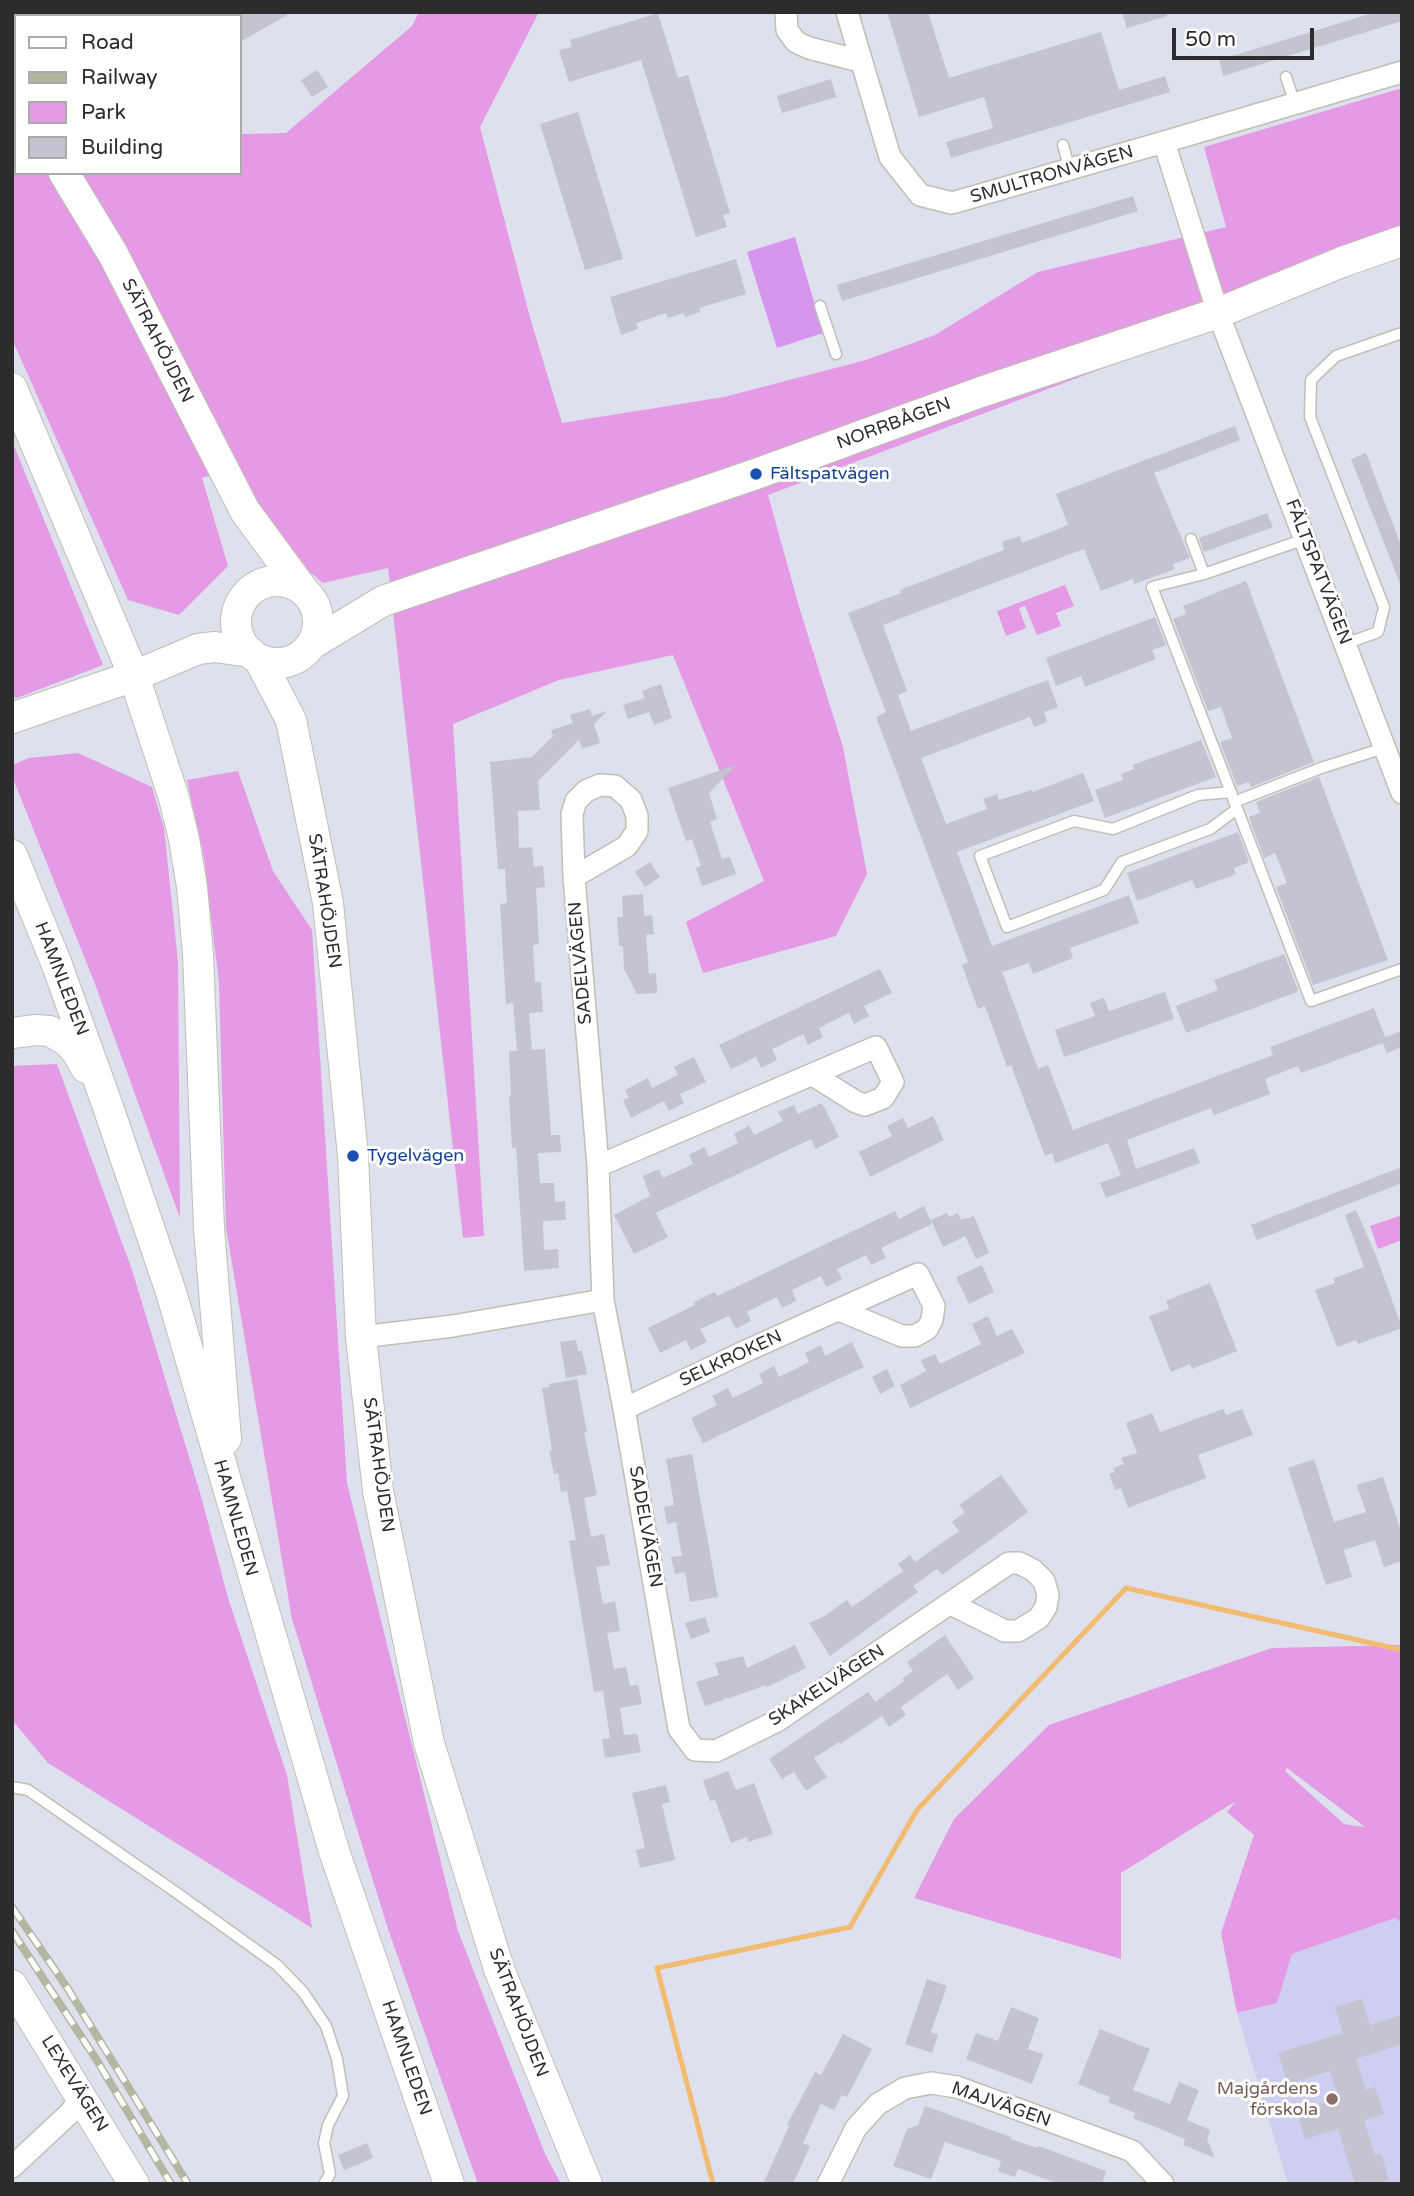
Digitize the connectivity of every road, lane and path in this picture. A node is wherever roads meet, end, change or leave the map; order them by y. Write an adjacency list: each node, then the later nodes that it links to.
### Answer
1 (786, 12): 3 (street)
2 (847, 12): 3 (street, SMULTRONVÄGEN)
3 (860, 61): 9 (street, SMULTRONVÄGEN)
4 (1402, 72): 6 (street, SMULTRONVÄGEN)
5 (1286, 77): 6 (lane)
6 (1294, 104): 7 (street, SMULTRONVÄGEN)
7 (1164, 142): 9 (street, SMULTRONVÄGEN); 13 (street)
8 (1063, 145): 9 (lane)
9 (1070, 170)
10 (65, 175): 17 (street, SÄTRAHÖJDEN)
11 (1402, 241): 13 (street, NORRBÅGEN)
12 (820, 306): 15 (lane)
13 (1218, 313): 19 (street, FÄLTSPATVÄGEN); 23 (street, NORRBÅGEN)
14 (1402, 333): 24 (lane)
15 (836, 354)
16 (12, 388): 28 (street)
17 (245, 511): 21 (street, SÄTRAHÖJDEN); 22 (street, SÄTRAHÖJDEN)
18 (1191, 539): 20 (lane)
19 (1305, 539): 20 (lane); 24 (street, FÄLTSPATVÄGEN)
20 (1204, 574): 33 (lane)
21 (307, 594): 22 (street); 23 (street, NORRBÅGEN); 25 (street)
22 (244, 600): 26 (street); 27 (street)
23 (383, 601): 25 (street, NORRBÅGEN)
24 (1345, 644): 31 (street, FÄLTSPATVÄGEN)
25 (308, 648): 26 (street); 30 (street, SÄTRAHÖJDEN)
26 (254, 656): 27 (street); 30 (street, SÄTRAHÖJDEN)
27 (170, 659): 28 (street)
28 (134, 676): 29 (street); 45 (street)
29 (12, 718)
30 (291, 720): 43 (street, SÄTRAHÖJDEN)
31 (1384, 748): 32 (street, FÄLTSPATVÄGEN); 33 (lane)
32 (1402, 793)
33 (1234, 801): 33 (lane); 36 (lane)
34 (12, 855): 39 (street, HAMNLEDEN)
35 (574, 877): 40 (street, SADELVÄGEN)
36 (1402, 969)
37 (12, 1033): 39 (street)
38 (813, 1075): 40 (street)
39 (107, 1104): 45 (street, HAMNLEDEN)
40 (598, 1166): 41 (street, SADELVÄGEN)
41 (603, 1300): 43 (street); 44 (street, SADELVÄGEN)
42 (839, 1310): 44 (street, SELKROKEN)
43 (362, 1337): 55 (street, SÄTRAHÖJDEN)
44 (625, 1409): 47 (street, SADELVÄGEN)
45 (232, 1507): 54 (street, HAMNLEDEN)
46 (951, 1604): 47 (street, SKAKELVÄGEN)
47 (695, 1751)
48 (12, 1787): 53 (lane)
49 (12, 1985): 50 (street, LEXEVÄGEN)
50 (82, 2096): 51 (street); 52 (street, LEXEVÄGEN)
51 (12, 2167)
52 (134, 2184)
53 (324, 2184)
54 (449, 2184)
55 (587, 2184)
56 (828, 2184): 57 (street, MAJVÄGEN)
57 (1163, 2184)

